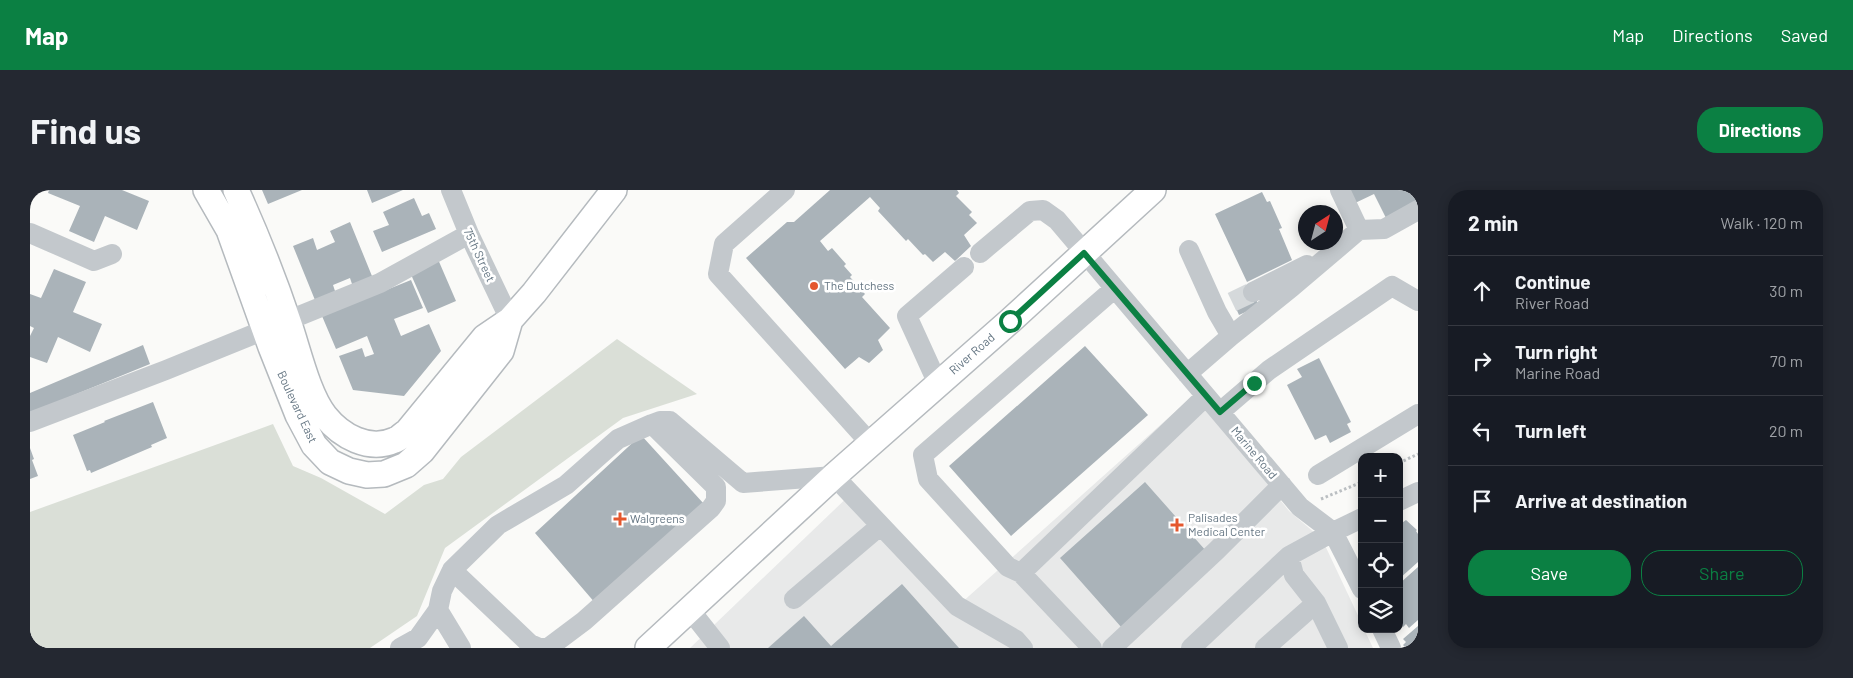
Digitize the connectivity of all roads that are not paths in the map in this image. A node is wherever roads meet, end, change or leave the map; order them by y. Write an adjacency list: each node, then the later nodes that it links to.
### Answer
1 (206, 190): 22 (main road, Boulevard East)
2 (236, 190): 22 (main road, Boulevard East)
3 (451, 190): 11 (street, 75th Street)
4 (614, 190): 21 (main road, Boulevard East)
5 (785, 190): 31 (street)
6 (1153, 190): 15 (main road, River Road)
7 (1340, 190): 9 (street)
8 (1418, 210): 9 (street)
9 (1359, 230): 13 (street)
10 (30, 233): 16 (street)
11 (469, 234): 21 (street, 75th Street); 22 (street)
12 (1189, 250): 23 (street)
13 (1333, 252): 19 (street); 23 (street)
14 (980, 253): 15 (street, Marine Road)
15 (1084, 253): 18 (street, Marine Road); 25 (main road, River Road)
16 (112, 254)
17 (964, 267): 25 (street)
18 (1114, 289): 24 (street, Marine Road); 42 (street)
19 (1252, 292)
20 (1418, 301): 27 (street)
21 (510, 320): 22 (main road, Boulevard East)
22 (277, 325): 29 (street)
23 (1231, 336): 24 (street)
24 (1187, 374): 26 (street, Marine Road)
25 (938, 384): 31 (main road, River Road)
26 (1206, 396): 27 (street, Marine Road); 42 (street)
27 (1220, 412): 34 (street, Marine Road)
28 (1418, 414): 32 (street)
29 (30, 422)
30 (652, 424): 33 (street); 41 (street); 51 (street)
31 (871, 444): 33 (main road, River Road)
32 (1318, 475)
33 (834, 476): 38 (street); 47 (main road, River Road)
34 (1282, 485): 39 (street, Marine Road); 56 (street)
35 (1418, 492): 36 (street)
36 (1403, 499)
37 (1358, 520): 39 (street)
38 (880, 526): 44 (street); 54 (street)
39 (1333, 532): 40 (street); 43 (street, Marine Road)
40 (1290, 556): 45 (street); 57 (street)
41 (452, 570): 46 (street); 51 (street)
42 (1021, 573): 55 (street)
43 (1361, 588)
44 (794, 599)
45 (1316, 603): 58 (street); 59 (street)
46 (438, 610): 49 (street); 50 (street)
47 (690, 610): 52 (main road, River Road); 53 (street)
48 (1384, 633): 60 (street)
49 (400, 648)
50 (461, 648)
51 (540, 648)
52 (648, 648)
53 (720, 648)
54 (1023, 648)
55 (1092, 648)
56 (1112, 648)
57 (1191, 648)
58 (1265, 648)
59 (1338, 648)
60 (1391, 648)

